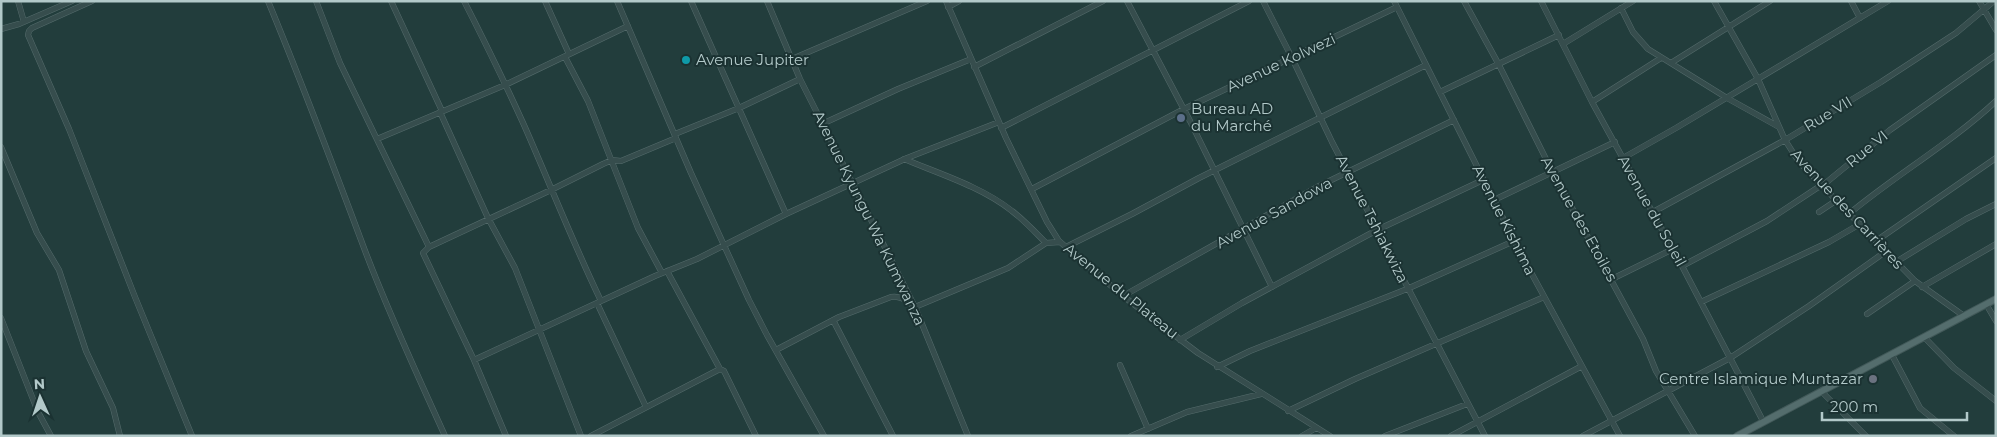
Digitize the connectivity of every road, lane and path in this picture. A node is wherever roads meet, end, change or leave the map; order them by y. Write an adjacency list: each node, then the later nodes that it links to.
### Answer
1 (18, 1): 33 (street)
2 (72, 1): 33 (street)
3 (92, 1): 152 (street)
4 (268, 1): 153 (street)
5 (316, 1): 68 (street)
6 (391, 1): 60 (street)
7 (464, 1): 53 (street)
8 (545, 1): 41 (street)
9 (617, 1): 34 (street)
10 (691, 1): 58 (street)
11 (767, 1): 45 (street, Avenue Kyungu Wa Kumwanza)
12 (926, 1): 45 (street)
13 (959, 1): 28 (street)
14 (1103, 1): 50 (street)
15 (1127, 1): 40 (street)
16 (1249, 1): 40 (street)
17 (1263, 1): 43 (street, Avenue Tshiakwiza)
18 (1394, 1): 29 (street, Avenue Kishima)
19 (1464, 1): 49 (street, Avenue des Etoiles)
20 (1541, 1): 38 (street, Avenue du Soleil)
21 (1632, 1): 30 (street)
22 (1714, 1): 35 (street, Avenue des Carrières)
23 (1770, 1): 35 (street)
24 (1851, 1): 32 (street)
25 (1888, 1): 32 (street)
26 (1979, 1): 31 (street)
27 (1994, 1): 31 (street, Rue VII)
28 (947, 4): 46 (street, Avenue du Plateau)
29 (1397, 7): 43 (street, Avenue Kolwezi); 48 (street, Avenue Kishima)
30 (1621, 8): 39 (street); 44 (street)
31 (1985, 11): 37 (street); 69 (street, Rue VII)
32 (1860, 18): 52 (street)
33 (24, 22): 36 (street)
34 (628, 26): 41 (street); 67 (street)
35 (1728, 27): 47 (street); 52 (street, Avenue des Carrières)
36 (1, 29)
37 (1996, 30)
38 (1559, 35): 39 (street, Avenue du Soleil); 49 (street)
39 (1563, 44): 57 (street, Avenue du Soleil)
40 (1154, 51): 59 (street); 65 (street)
41 (567, 55): 53 (street); 75 (street)
42 (1996, 55): 82 (street, Rue VI)
43 (1292, 58): 59 (street, Avenue Kolwezi); 61 (street, Avenue Tshiakwiza)
44 (1661, 58): 47 (street); 57 (street)
45 (792, 59): 51 (street, Avenue Kyungu Wa Kumwanza)
46 (971, 59): 50 (street, Avenue du Plateau); 64 (street)
47 (1671, 63): 55 (street)
48 (1426, 65): 54 (street, Avenue Kishima); 61 (street)
49 (1499, 65): 54 (street); 78 (street, Avenue des Etoiles)
50 (974, 68): 63 (street, Avenue du Plateau)
51 (800, 79): 58 (street); 64 (street, Avenue Kyungu Wa Kumwanza)
52 (1758, 79): 55 (street); 66 (street, Avenue des Carrières)
53 (506, 85): 60 (street); 84 (street)
54 (1440, 92): 62 (street, Avenue Kishima)
55 (1727, 98): 66 (street); 72 (street)
56 (1996, 101): 90 (street)
57 (1592, 102): 70 (street, Avenue du Soleil)
58 (739, 108): 67 (street); 91 (street)
59 (1184, 109): 77 (street); 83 (street, Avenue Kolwezi)
60 (441, 112): 68 (street); 92 (street)
61 (1320, 117): 77 (street); 79 (street, Avenue Tshiakwiza)
62 (1454, 120): 79 (street, Avenue Sandowa); 80 (street, Avenue Kishima)
63 (998, 122): 65 (street, Avenue du Plateau); 76 (street)
64 (822, 124): 81 (street, Avenue Kyungu Wa Kumwanza)
65 (1002, 128): 83 (street, Avenue du Plateau)
66 (1779, 128): 69 (street, Avenue des Carrières)
67 (675, 136): 75 (street); 101 (street)
68 (377, 139): 102 (street)
69 (1785, 140): 82 (street, Avenue des Carrières); 88 (street, Rue VII)
70 (1615, 142): 72 (street, Avenue du Soleil); 78 (street)
71 (1, 147): 74 (street)
72 (1622, 158): 88 (street, Avenue du Soleil)
73 (1996, 158): 97 (street)
74 (4, 159): 151 (street)
75 (612, 160): 84 (street); 108 (street)
76 (904, 160): 81 (street); 99 (street)
77 (1215, 170): 94 (street); 103 (street)
78 (1552, 171): 85 (street); 109 (street, Avenue des Etoiles)
79 (1348, 172): 94 (street, Avenue Sandowa); 95 (street, Avenue Tshiakwiza)
80 (1483, 180): 85 (street, Avenue Kishima); 95 (street)
81 (852, 184): 91 (street); 120 (street, Avenue Kyungu Wa Kumwanza)
82 (1822, 186): 86 (street, Avenue des Carrières); 107 (street, Rue VI)
83 (1032, 189): 98 (street, Avenue du Plateau)
84 (551, 190): 92 (street); 117 (street)
85 (1494, 200): 96 (street, Avenue Kishima)
86 (1838, 200): 89 (street); 90 (street, Avenue des Carrières)
87 (1996, 204): 106 (street)
88 (1653, 212): 104 (street, Avenue du Soleil)
89 (1819, 212)
90 (1850, 213): 93 (street, Avenue des Carrières)
91 (786, 214): 101 (street)
92 (488, 218): 102 (street); 126 (street)
93 (1860, 224): 97 (street, Avenue des Carrières); 118 (street)
94 (1243, 228): 111 (street); 114 (street, Avenue Sandowa)
95 (1377, 230): 111 (street); 113 (street, Avenue Tshiakwiza)
96 (1514, 241): 113 (street); 115 (street, Avenue Kishima)
97 (1876, 241): 105 (street, Avenue des Carrières)
98 (1060, 242): 99 (street); 103 (street, Avenue du Plateau)
99 (1046, 243): 120 (street)
100 (1996, 244): 112 (street)
101 (724, 245): 108 (street); 130 (street)
102 (429, 247): 133 (street)
103 (1066, 247): 114 (street, Avenue du Plateau)
104 (1673, 249): 107 (street, Avenue du Soleil); 109 (street)
105 (1885, 252): 106 (street, Avenue des Carrières); 132 (street)
106 (1896, 262): 110 (street, Avenue des Carrières)
107 (1682, 266): 118 (street, Avenue du Soleil)
108 (664, 272): 117 (street); 137 (street)
109 (1612, 279): 138 (street, Avenue des Etoiles)
110 (1914, 281): 112 (street, Avenue des Carrières); 121 (street)
111 (1272, 287): 128 (street)
112 (1922, 287): 122 (street, Avenue des Carrières)
113 (1407, 289): 129 (street, Avenue Tshiakwiza); 136 (street)
114 (1122, 296): 128 (street, Avenue du Plateau)
115 (1544, 296): 129 (street); 135 (street, Avenue Kishima)
116 (1996, 299): 119 (main road)
117 (599, 302): 126 (street); 143 (street)
118 (1701, 302): 132 (street, Avenue du Soleil)
119 (1986, 304): 122 (main road); 125 (street)
120 (915, 308): 124 (street); 160 (street, Avenue Kyungu Wa Kumwanza)
121 (1867, 314)
122 (1964, 316): 127 (main road)
123 (1, 318): 150 (street)
124 (833, 320): 130 (street); 159 (street)
125 (1996, 321)
126 (539, 330): 133 (street); 155 (street)
127 (1925, 338): 131 (main road); 141 (street)
128 (1180, 340): 136 (street, Avenue du Plateau)
129 (1436, 345): 142 (street, Avenue Tshiakwiza); 144 (street)
130 (776, 350): 158 (street)
131 (1892, 355): 139 (main road); 172 (street)
132 (1730, 358): 138 (street); 146 (street, Avenue du Soleil)
133 (474, 360): 154 (street)
134 (1120, 365): 149 (street)
135 (1582, 366): 145 (street, Avenue Kishima); 147 (street)
136 (1217, 367): 140 (street, Avenue du Plateau)
137 (720, 369): 143 (street); 157 (street)
138 (1667, 390): 145 (street); 169 (street, Avenue des Etoiles)
139 (1820, 391): 146 (main road); 171 (street)
140 (1261, 394): 144 (street, Avenue du Plateau); 149 (street)
141 (1996, 401)
142 (1467, 404): 147 (street, Avenue Tshiakwiza); 164 (street)
143 (646, 407): 156 (street)
144 (1288, 410): 148 (street, Avenue du Plateau)
145 (1610, 420): 167 (street); 168 (street, Avenue Kishima)
146 (1763, 421): 170 (main road)
147 (1477, 423): 165 (street); 166 (street, Avenue Tshiakwiza)
148 (1316, 428): 162 (street); 163 (street, Avenue du Plateau)
149 (1146, 432): 161 (street)
150 (51, 436)
151 (120, 436)
152 (192, 436)
153 (445, 436)
154 (506, 436)
155 (581, 436)
156 (591, 436)
157 (756, 436)
158 (824, 436)
159 (893, 436)
160 (968, 436)
161 (1131, 436)
162 (1302, 436)
163 (1330, 436)
164 (1384, 436)
165 (1451, 436)
166 (1485, 436)
167 (1583, 436)
168 (1620, 436)
169 (1695, 436)
170 (1736, 436)
171 (1866, 436)
172 (1954, 436)

